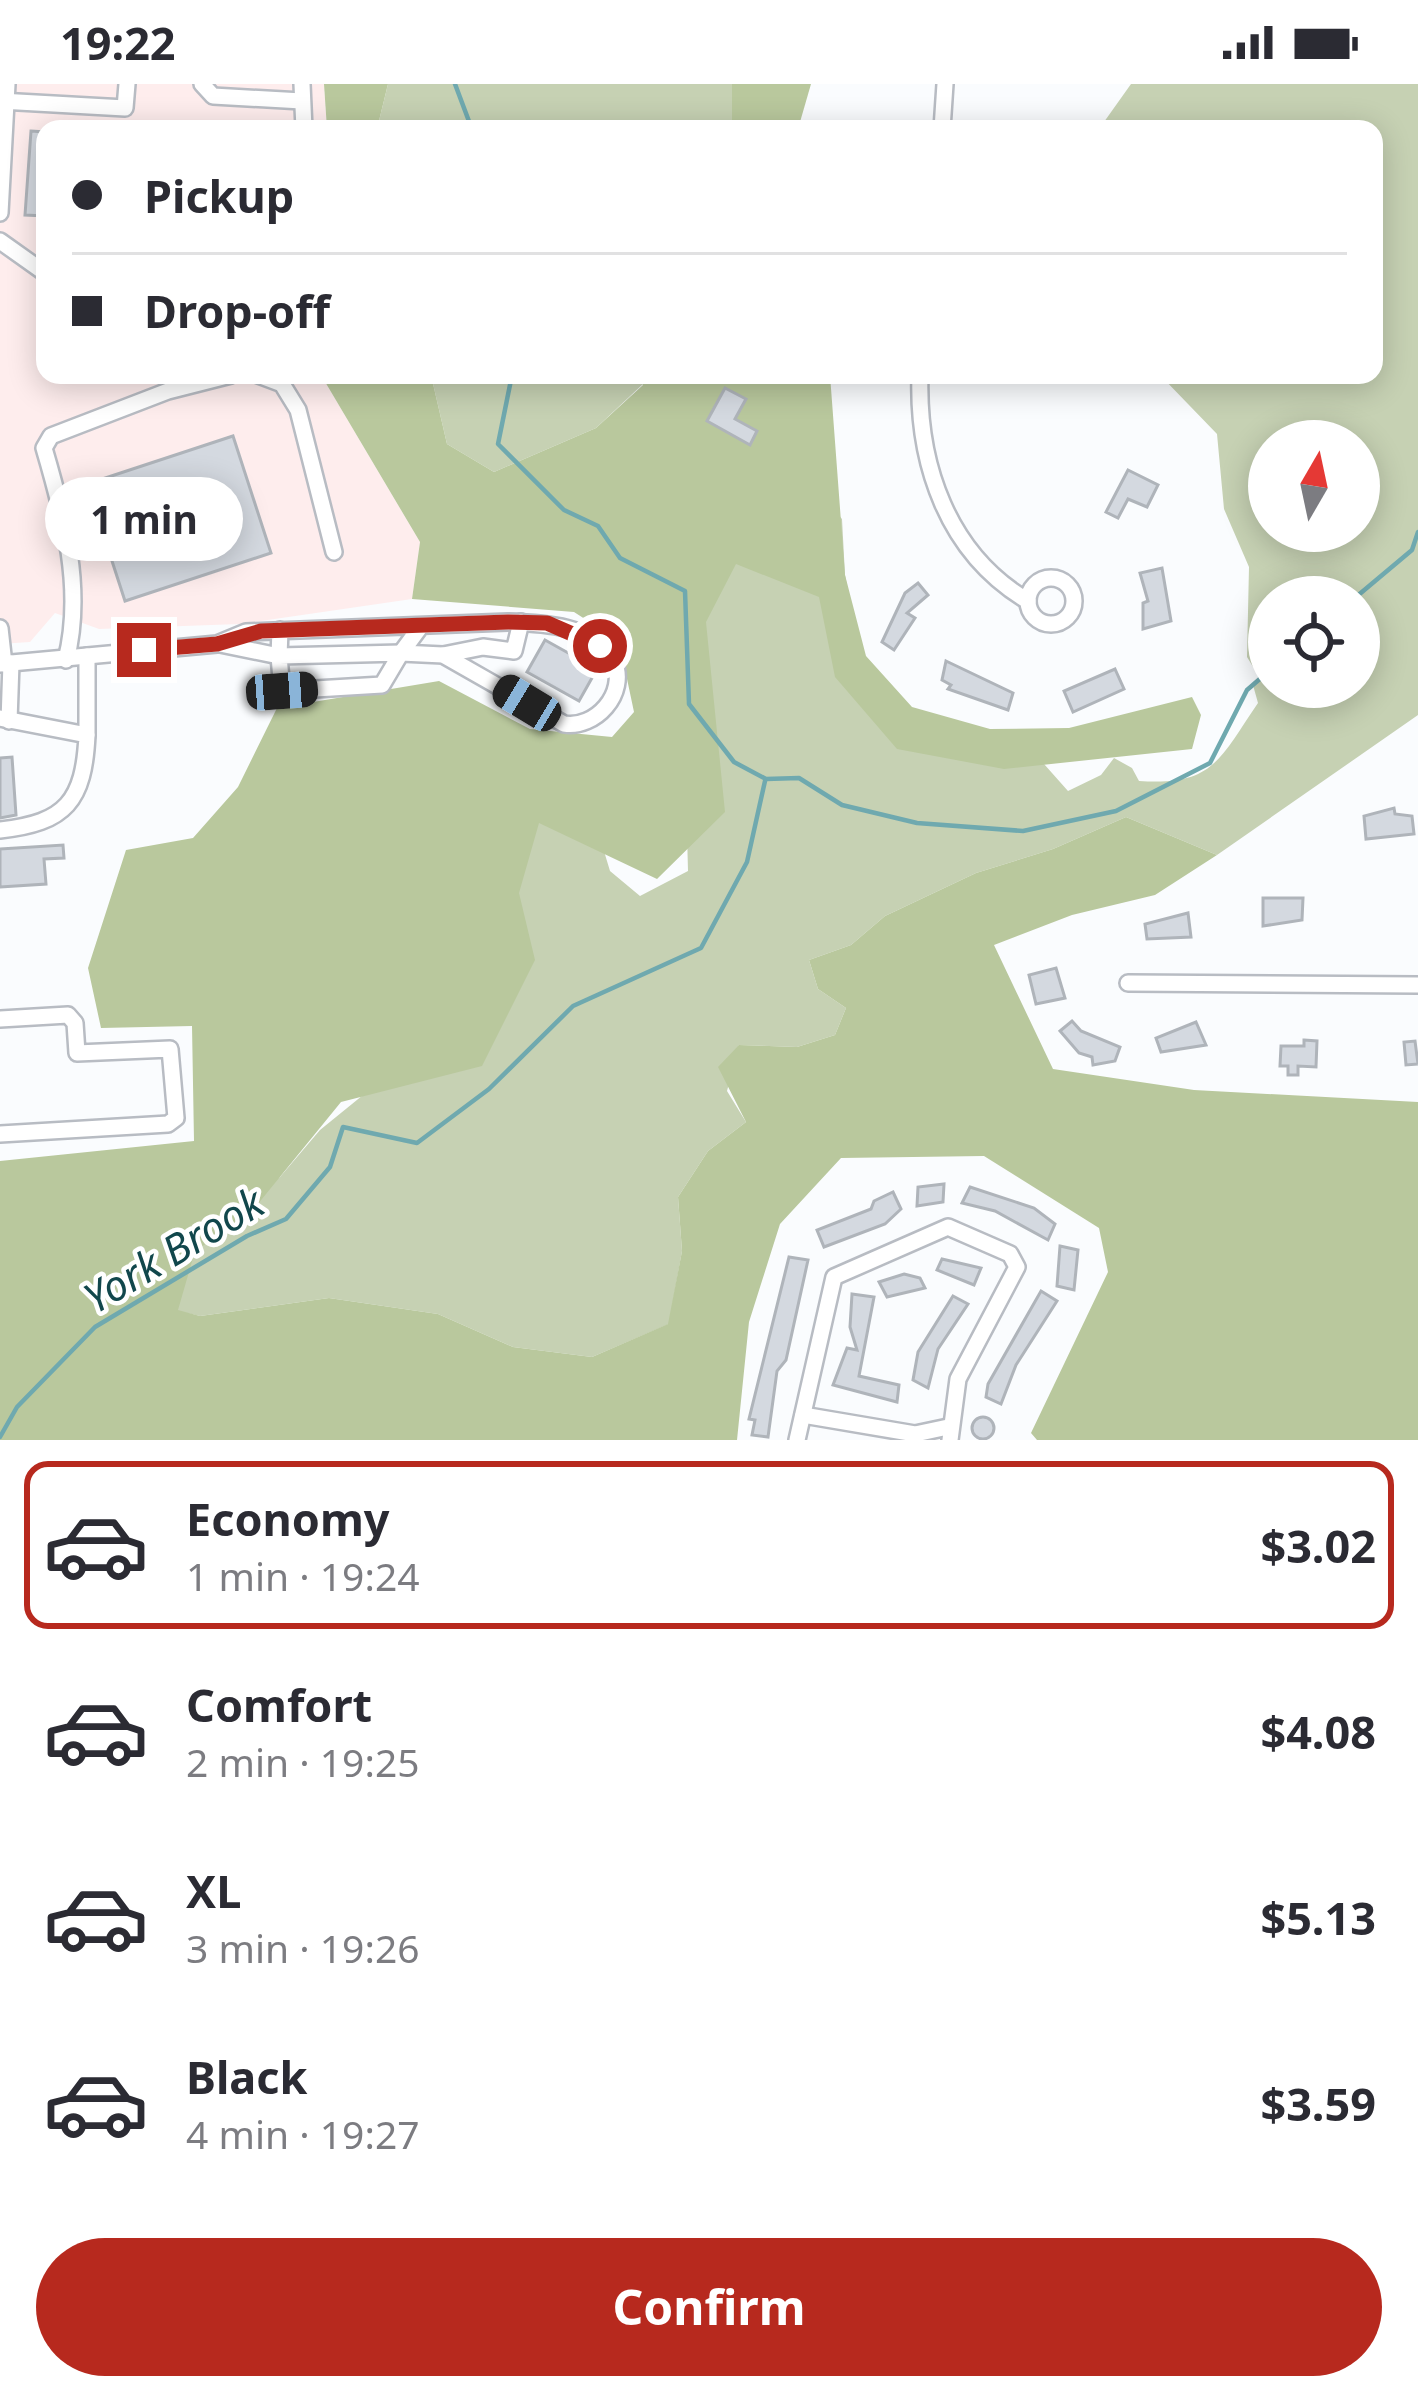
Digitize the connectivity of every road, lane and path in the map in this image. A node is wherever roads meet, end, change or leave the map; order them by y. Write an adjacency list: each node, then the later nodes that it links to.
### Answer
1 (127, 84): 5 (street)
2 (202, 84): 4 (street)
3 (945, 84): 6 (street)
4 (302, 92)
5 (4, 96): 7 (street)
6 (943, 120)
7 (0, 213)
8 (0, 242): 9 (street)
9 (36, 267)
10 (196, 384): 26 (street)
11 (282, 384): 13 (street)
12 (921, 384): 14 (street)
13 (334, 552)
14 (1028, 601)
15 (521, 622): 16 (street); 21 (street); 23 (street)
16 (490, 623): 17 (street); 21 (street)
17 (421, 626): 19 (street); 22 (street)
18 (0, 628): 27 (street)
19 (280, 630): 20 (street); 25 (street)
20 (217, 644): 24 (street); 25 (street)
21 (483, 647): 23 (street)
22 (401, 653): 23 (street); 25 (street); 25 (street)
23 (443, 655)
24 (87, 656): 26 (street); 29 (street)
25 (279, 656)
26 (66, 659): 27 (street)
27 (5, 664): 28 (street)
28 (4, 719): 29 (street)
29 (87, 735): 30 (street)
30 (0, 830)
31 (1128, 983): 32 (street)
32 (1418, 985)
33 (0, 1019): 34 (street)
34 (0, 1134)
35 (803, 1415): 36 (street); 36 (street); 37 (street)
36 (949, 1434)
37 (797, 1440)

